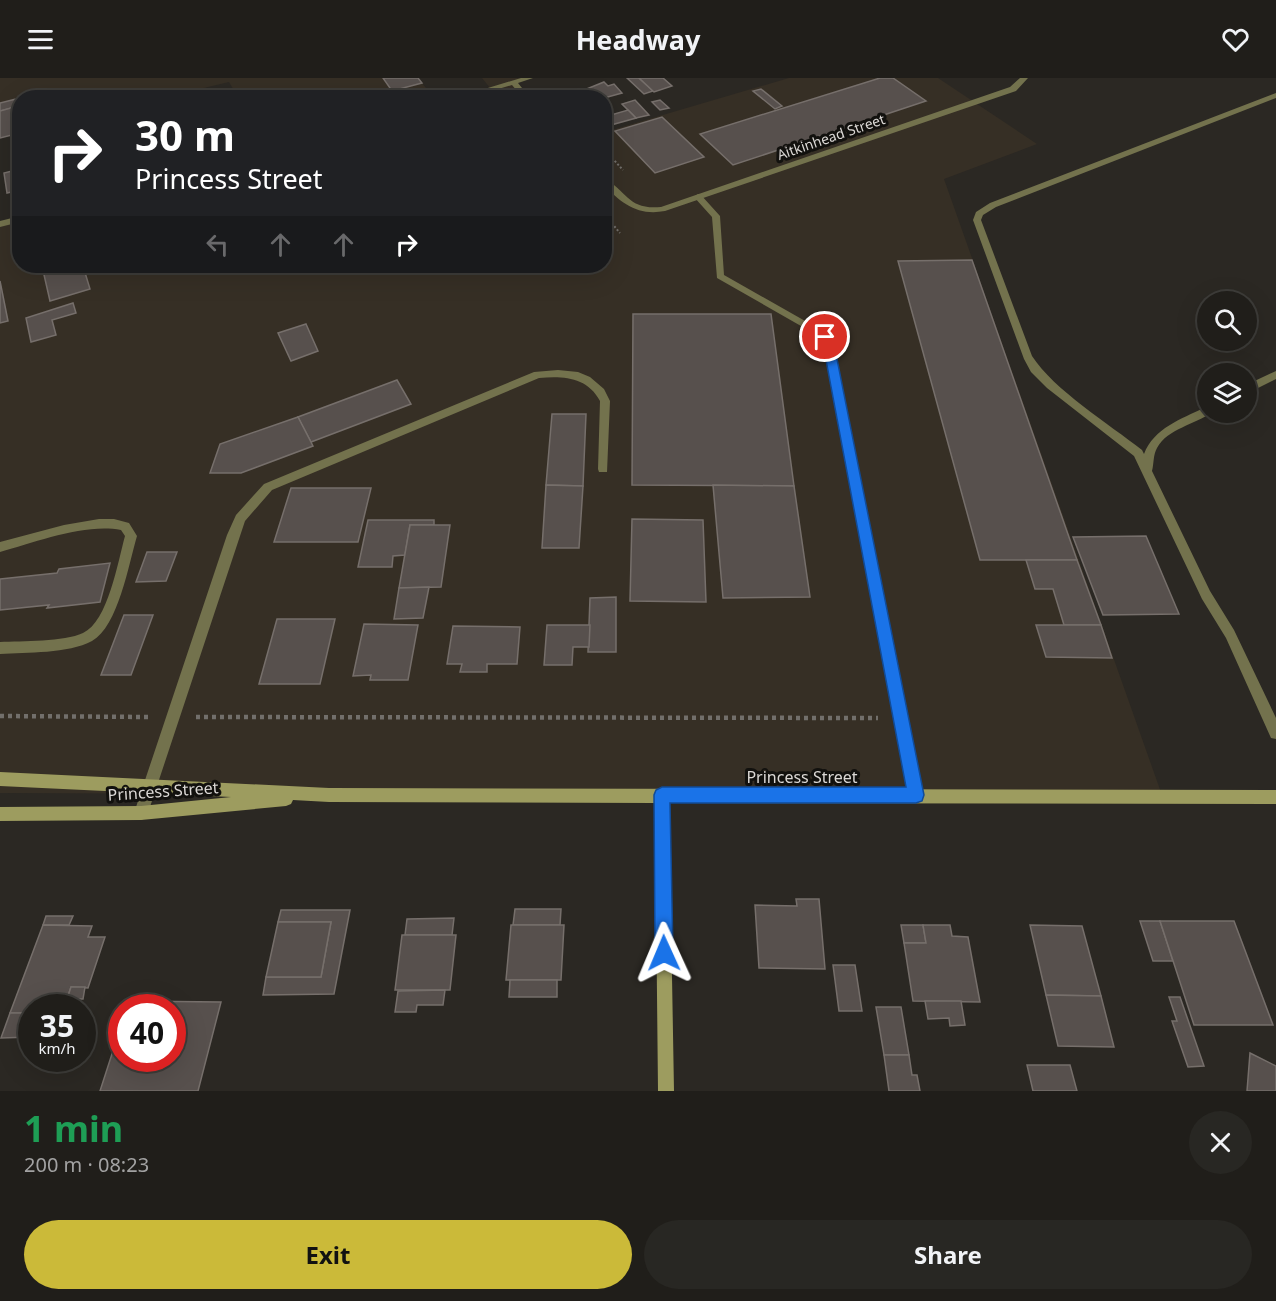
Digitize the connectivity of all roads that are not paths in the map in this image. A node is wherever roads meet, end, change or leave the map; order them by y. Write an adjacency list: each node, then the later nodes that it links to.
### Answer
1 (529, 78): 3 (street)
2 (1024, 78): 8 (street, Aitkinhead Street)
3 (513, 82): 4 (street); 5 (street)
4 (486, 90)
5 (520, 90)
6 (1276, 95): 13 (street)
7 (612, 188): 8 (street, Aitkinhead Street)
8 (698, 197): 21 (street)
9 (1276, 375): 10 (street)
10 (1257, 384)
11 (1197, 417): 13 (street)
12 (603, 469): 18 (street)
13 (1149, 475): 16 (street)
14 (0, 547): 15 (street)
15 (0, 648)
16 (1276, 733)
17 (0, 779): 18 (main road, Princess Street)
18 (150, 786): 19 (main road, Princess Street); 23 (street)
19 (329, 795): 20 (main road, Princess Street); 23 (main road, Princess Street)
20 (662, 795): 21 (main road, Princess Street); 25 (main road)
21 (916, 795): 22 (main road, Princess Street)
22 (1276, 797)
23 (141, 813): 24 (main road, Princess Street)
24 (0, 814)
25 (666, 1091)

